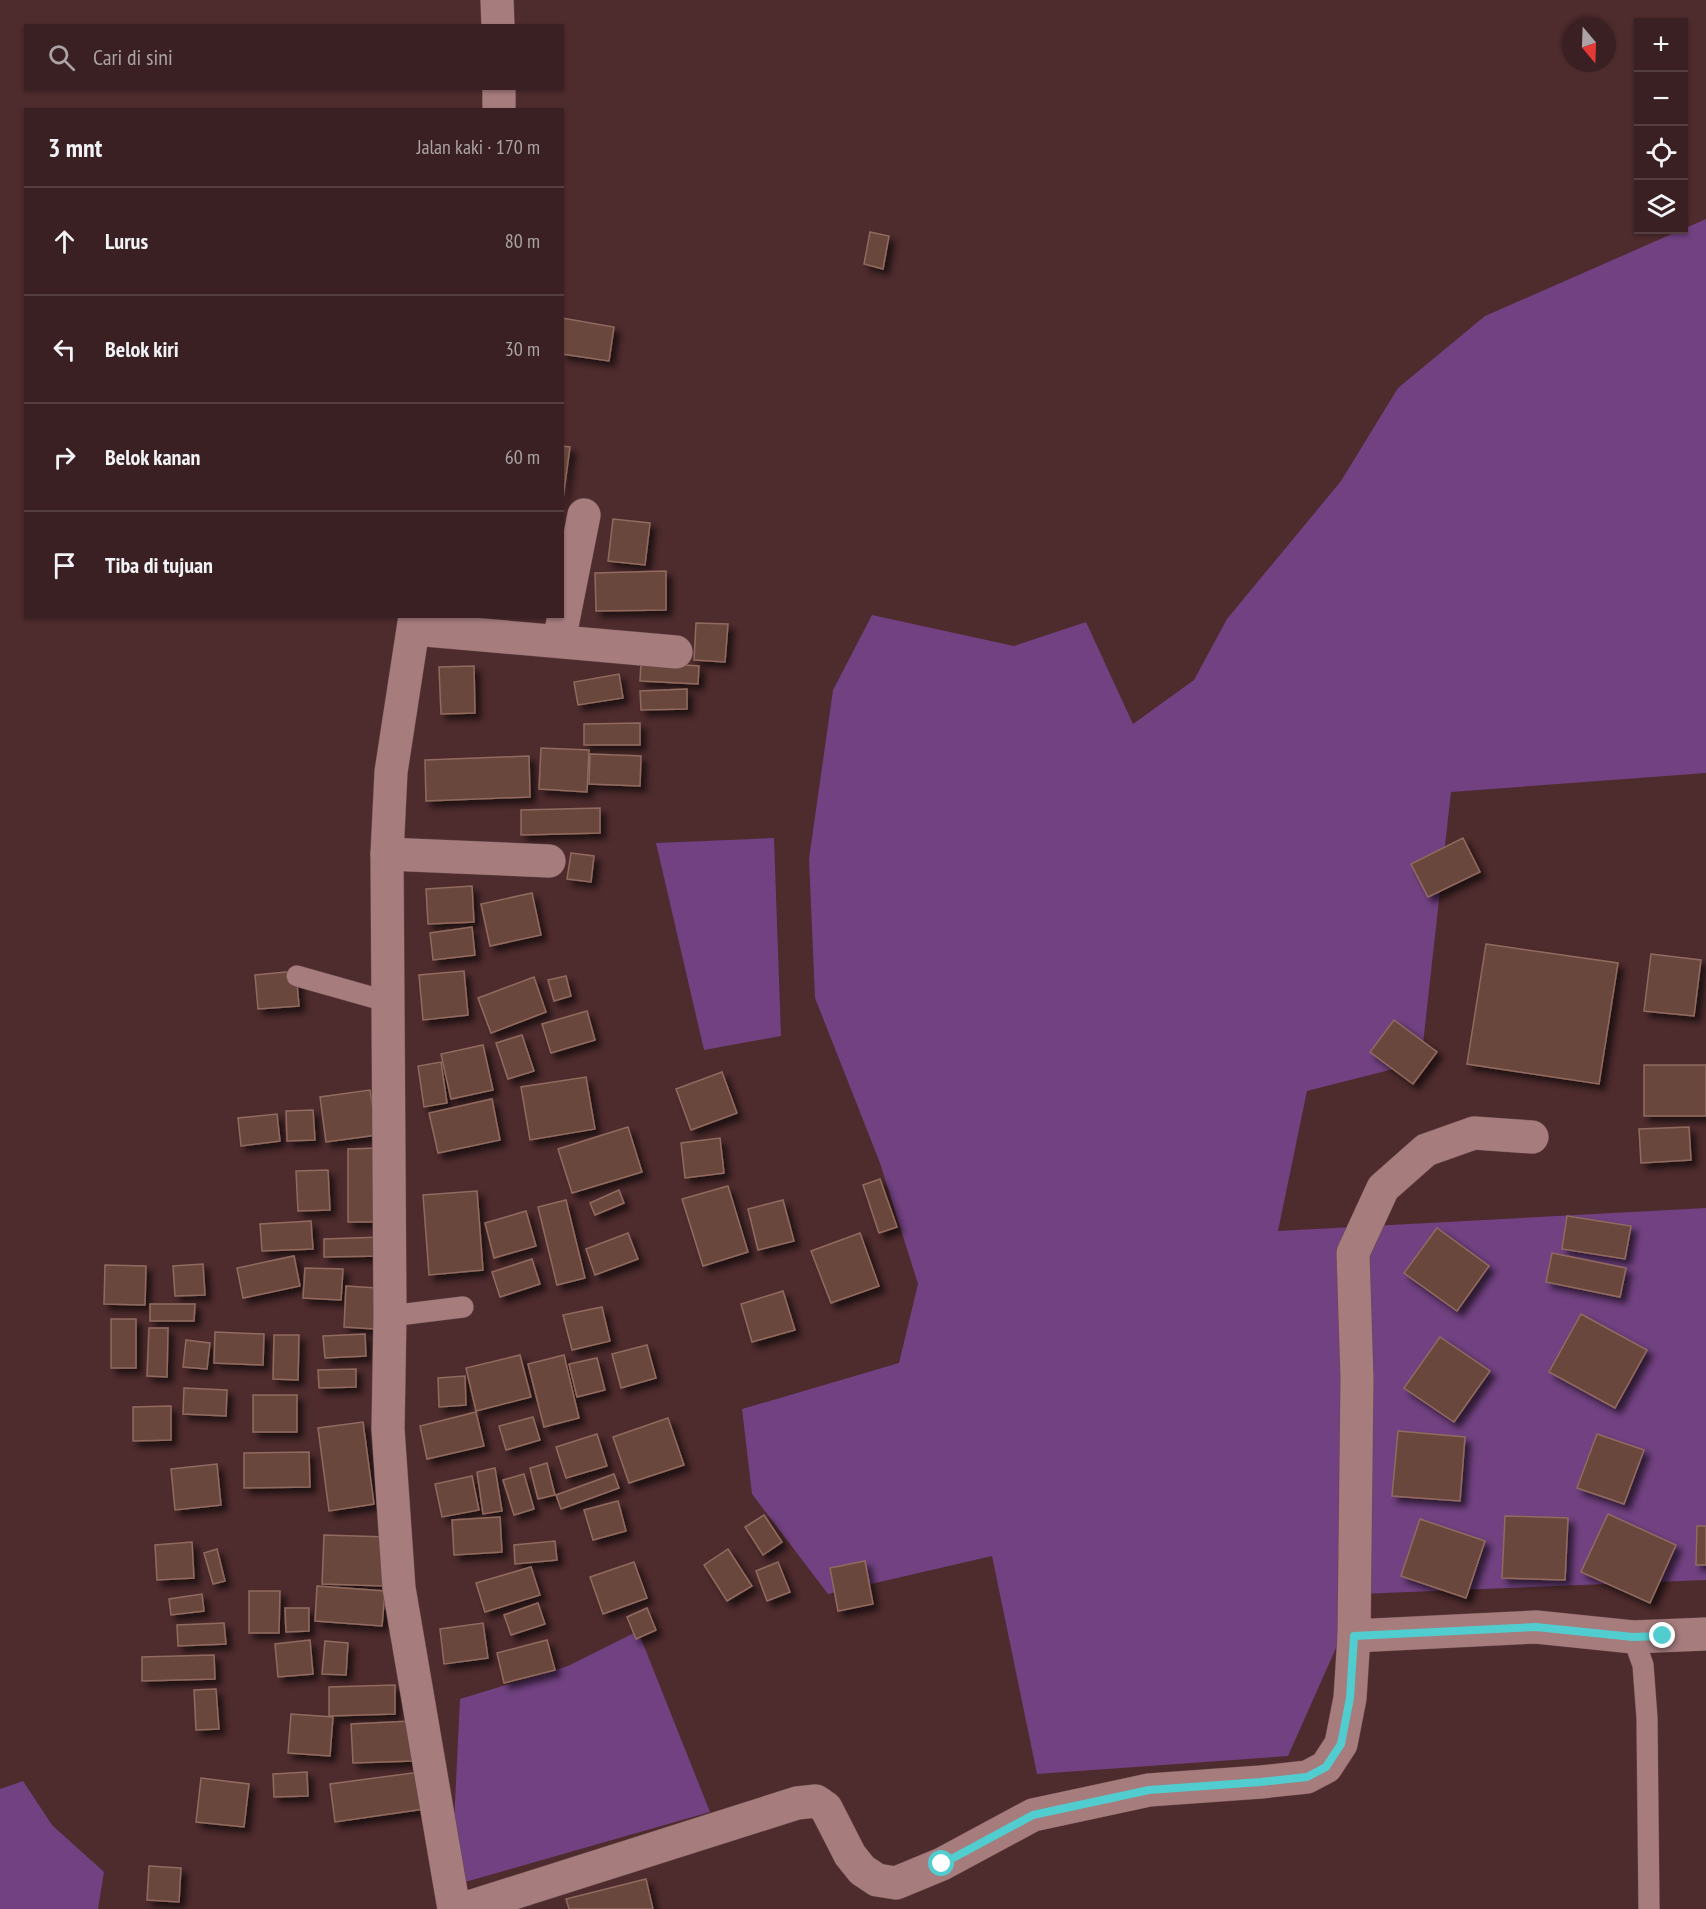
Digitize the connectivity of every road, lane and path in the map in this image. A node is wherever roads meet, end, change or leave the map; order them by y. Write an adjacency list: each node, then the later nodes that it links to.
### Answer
1 (497, 0): 2 (street)
2 (498, 24)
3 (498, 90): 4 (street)
4 (499, 108)
5 (584, 515): 6 (street)
6 (564, 616)
7 (564, 618): 9 (street)
8 (415, 623): 9 (street); 11 (street)
9 (559, 641): 10 (street)
10 (676, 652)
11 (387, 854): 12 (street); 14 (street)
12 (549, 861)
13 (297, 976): 14 (lane)
14 (388, 1002): 17 (street)
15 (1532, 1137): 19 (street)
16 (462, 1307): 17 (lane)
17 (390, 1316): 21 (street)
18 (1706, 1634): 20 (street)
19 (1354, 1636): 20 (street); 22 (street)
20 (1633, 1637): 23 (lane)
21 (454, 1909)
22 (462, 1909)
23 (1649, 1909)

